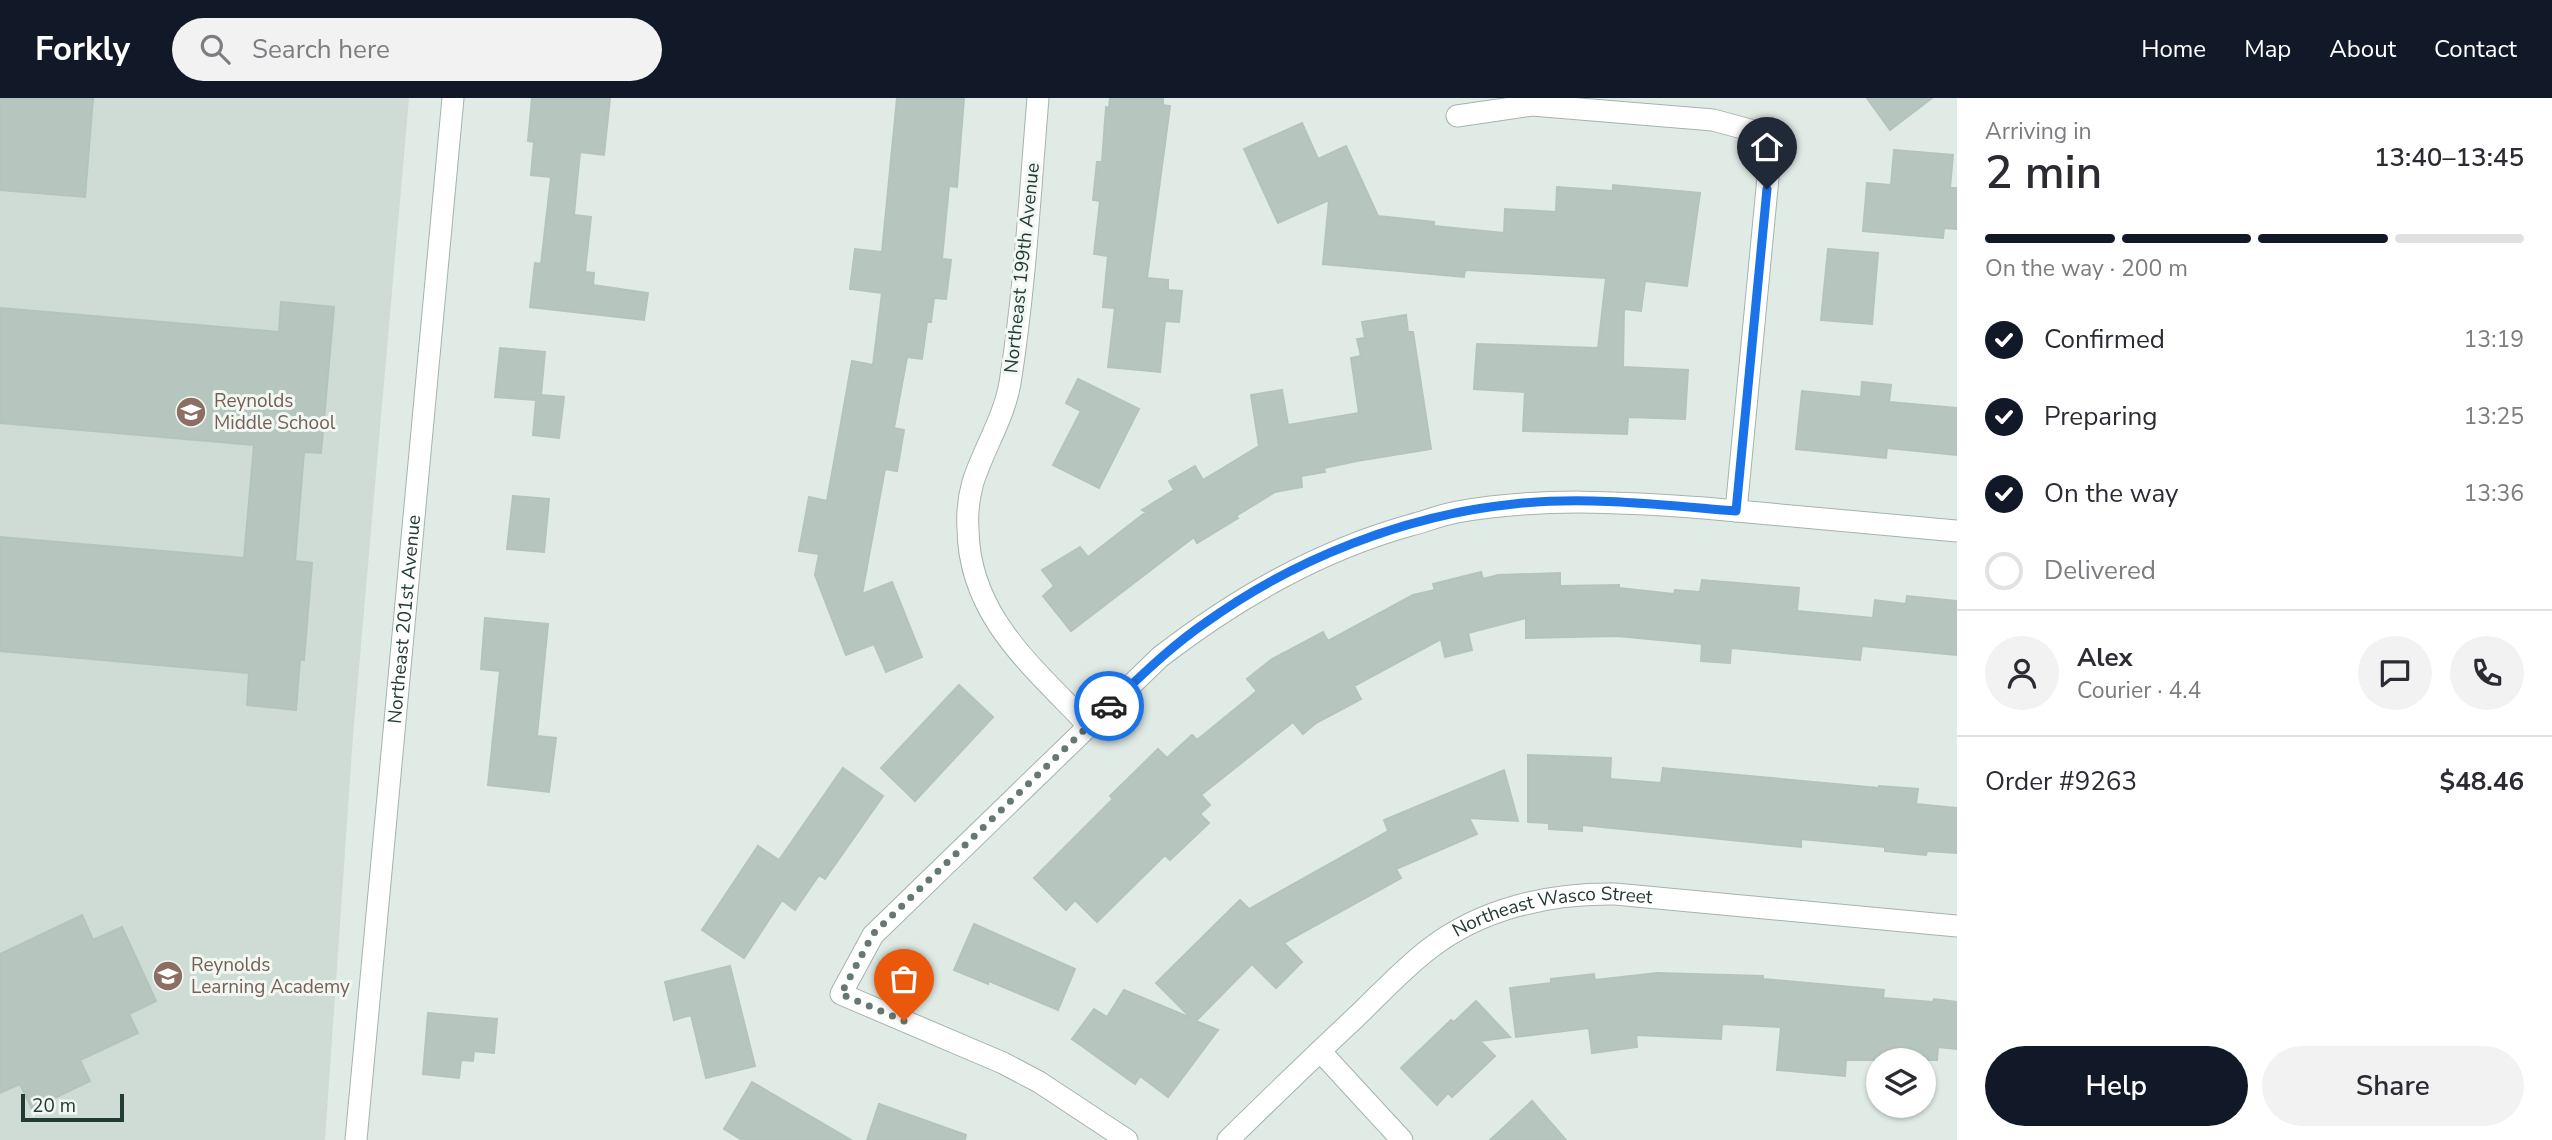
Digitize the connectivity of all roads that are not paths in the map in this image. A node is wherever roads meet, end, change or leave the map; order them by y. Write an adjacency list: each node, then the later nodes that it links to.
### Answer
1 (453, 98): 9 (street, Northeast 201st Avenue)
2 (1038, 98): 6 (street, Northeast 199th Avenue)
3 (1457, 116): 4 (street)
4 (1736, 511): 5 (street); 6 (street)
5 (1957, 531)
6 (1088, 726): 10 (street)
7 (1957, 926): 8 (street, Northeast Wasco Street)
8 (1320, 1051): 11 (street, Northeast Wasco Street); 12 (street)
9 (356, 1140)
10 (1127, 1140)
11 (1228, 1140)
12 (1402, 1140)

